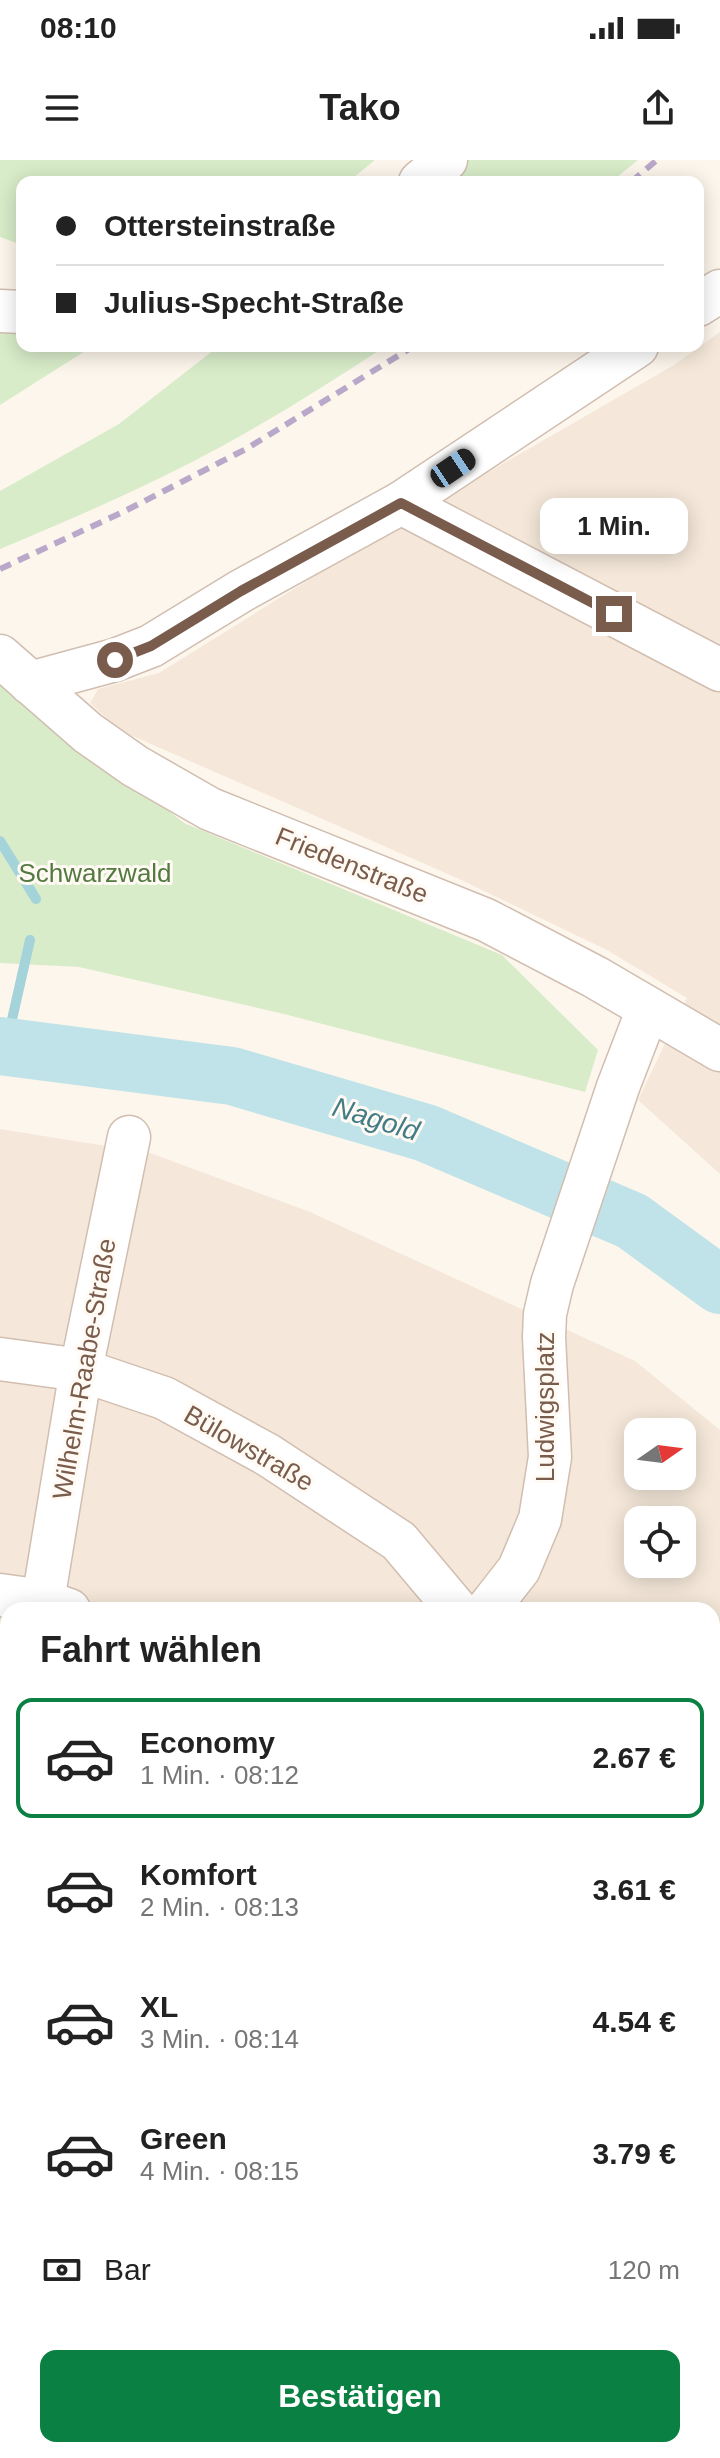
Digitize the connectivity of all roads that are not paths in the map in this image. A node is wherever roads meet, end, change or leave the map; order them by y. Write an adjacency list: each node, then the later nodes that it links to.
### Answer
1 (446, 160): 2 (street)
2 (427, 176)
3 (628, 352): 4 (street)
4 (401, 503): 5 (street); 6 (street)
5 (15, 670): 7 (street, Friedenstraße)
6 (720, 670)
7 (648, 1009): 8 (street, Friedenstraße); 16 (street, Ludwigsplatz)
8 (720, 1050)
9 (129, 1137): 11 (street, Wilhelm-Raabe-Straße)
10 (0, 1359): 11 (street, Bülowstraße)
11 (81, 1370): 14 (street, Wilhelm-Raabe-Straße); 15 (street, Bülowstraße)
12 (0, 1595): 13 (street)
13 (39, 1602)
14 (56, 1602)
15 (450, 1602)
16 (493, 1602)

